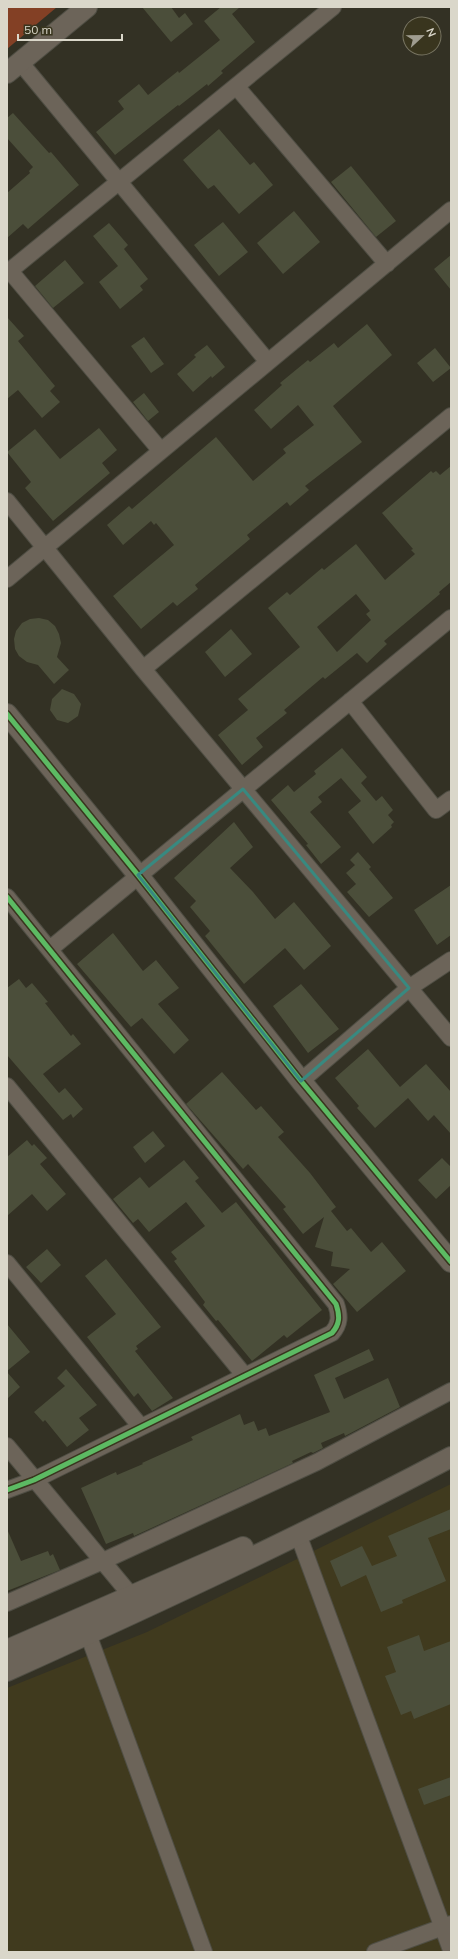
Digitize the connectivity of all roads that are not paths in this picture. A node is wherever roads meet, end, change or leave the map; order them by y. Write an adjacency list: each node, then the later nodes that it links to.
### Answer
1 (87, 7): 3 (street)
2 (333, 7): 4 (street)
3 (13, 67): 5 (street)
4 (236, 86): 5 (street); 7 (street)
5 (119, 182): 8 (street); 9 (street)
6 (451, 210): 7 (street)
7 (387, 264): 9 (street)
8 (9, 272): 11 (street)
9 (268, 362): 11 (street)
10 (451, 416): 16 (street)
11 (161, 451): 13 (street)
12 (7, 501): 13 (street)
13 (44, 548): 14 (street); 16 (street)
14 (7, 579)
15 (451, 618): 17 (street)
16 (143, 669): 19 (street)
17 (350, 701): 19 (street); 20 (street)
18 (7, 714): 21 (street)
19 (243, 789): 21 (street); 25 (street)
20 (451, 799)
21 (138, 875): 23 (street); 27 (street)
22 (7, 897): 23 (street)
23 (50, 949): 31 (street)
24 (451, 960): 25 (street)
25 (409, 988): 26 (street); 27 (street)
26 (451, 1038)
27 (301, 1081): 29 (street)
28 (7, 1086): 31 (street)
29 (451, 1262)
30 (7, 1263): 33 (street)
31 (245, 1376): 33 (street)
32 (451, 1391): 40 (street)
33 (142, 1427): 37 (street)
34 (451, 1442): 41 (street)
35 (7, 1446): 37 (street)
36 (451, 1457): 39 (street)
37 (34, 1480): 38 (street); 40 (street)
38 (7, 1490)
39 (298, 1534): 41 (street); 46 (street)
40 (103, 1561): 41 (street); 42 (street)
41 (137, 1602): 43 (street); 44 (street)
42 (7, 1603)
43 (88, 1634): 45 (street); 48 (street)
44 (7, 1650)
45 (7, 1670)
46 (447, 1925): 47 (street); 49 (street)
47 (451, 1950)
48 (204, 1952)
49 (375, 1952)

